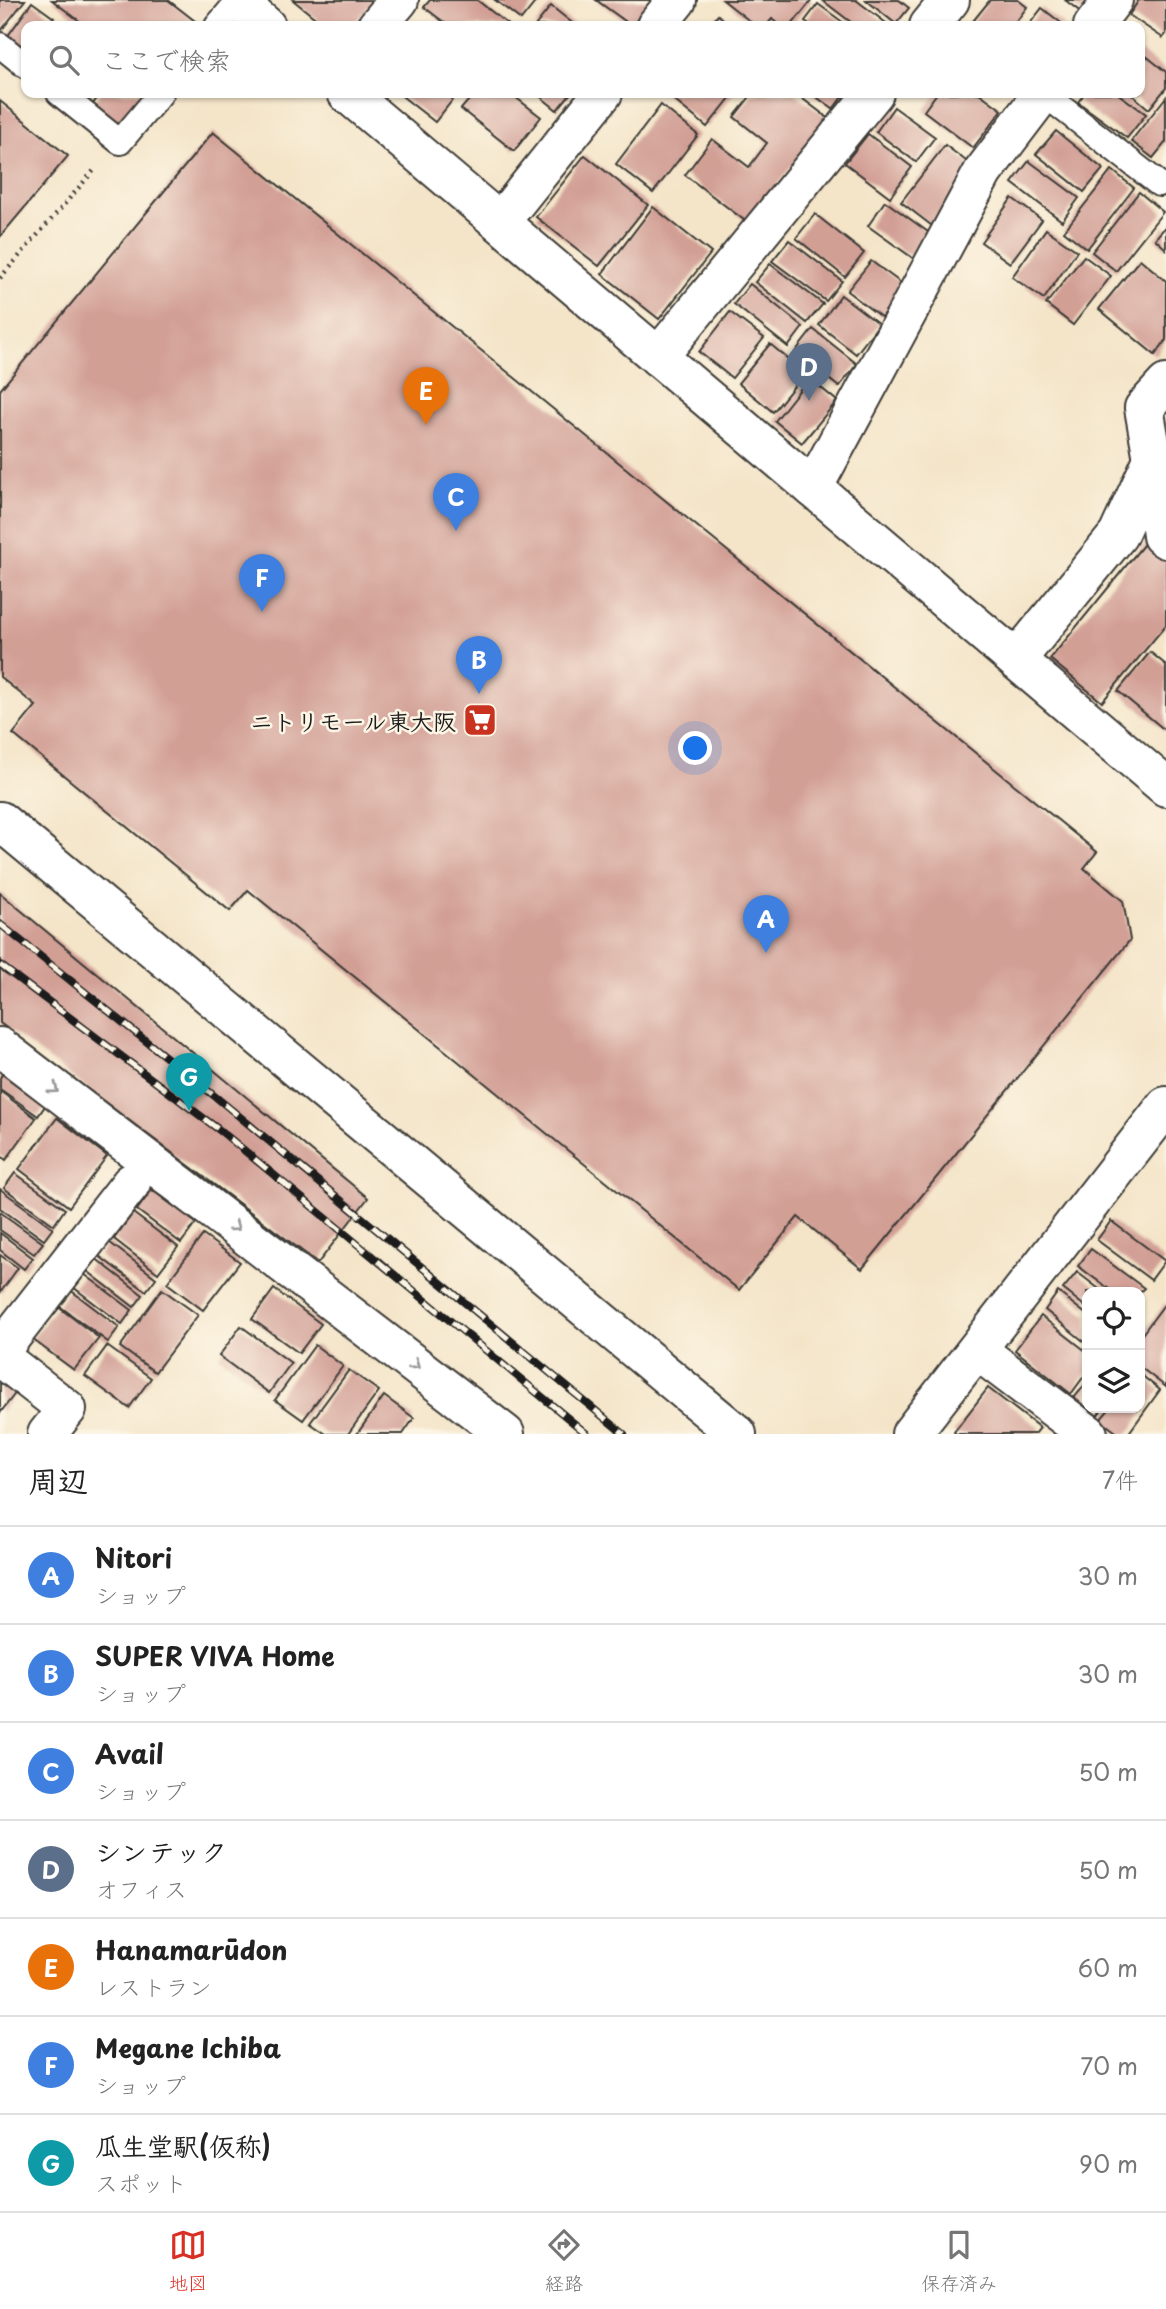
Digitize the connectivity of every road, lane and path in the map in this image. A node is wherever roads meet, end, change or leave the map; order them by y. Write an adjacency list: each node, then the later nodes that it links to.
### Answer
1 (240, 0): 6 (lane); 7 (street)
2 (399, 0): 8 (street)
3 (677, 0): 9 (street)
4 (950, 0): 10 (street)
5 (1113, 0): 11 (street)
6 (221, 21)
7 (260, 21)
8 (381, 21)
9 (660, 21)
10 (933, 21)
11 (1097, 21)
12 (0, 46): 13 (lane)
13 (21, 62)
14 (65, 98): 21 (lane)
15 (157, 98): 21 (lane)
16 (353, 98): 23 (street)
17 (599, 98): 23 (street)
18 (870, 98): 25 (street)
19 (1039, 98): 28 (street)
20 (1049, 98): 22 (lane)
21 (120, 142): 24 (path)
22 (1158, 184)
23 (500, 222): 25 (street)
24 (0, 278)
25 (658, 356): 28 (street)
26 (1166, 384): 27 (street)
27 (1153, 459): 29 (street); 30 (street)
28 (813, 488): 30 (street)
29 (1166, 540)
30 (1016, 660): 31 (street)
31 (1166, 787)
32 (0, 821): 41 (street)
33 (0, 1047): 40 (street, one-way to 40)
34 (1166, 1105): 36 (street)
35 (131, 1183): 37 (street)
36 (977, 1350): 42 (street); 43 (street)
37 (0, 1351)
38 (0, 1357): 39 (street)
39 (47, 1434)
40 (505, 1434)
41 (737, 1434)
42 (911, 1434)
43 (1088, 1434)

